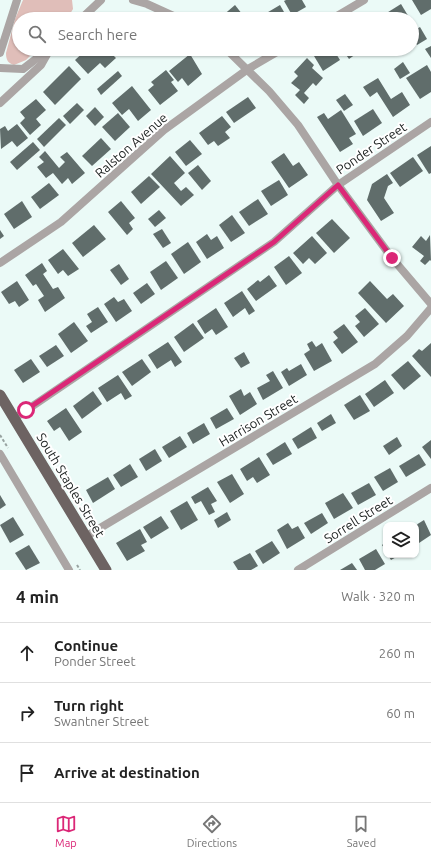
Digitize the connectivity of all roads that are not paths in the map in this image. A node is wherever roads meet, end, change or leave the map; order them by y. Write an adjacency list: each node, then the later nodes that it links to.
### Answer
1 (17, 0): 5 (street)
2 (102, 0): 6 (street)
3 (133, 0): 7 (street)
4 (364, 0): 8 (street)
5 (13, 12)
6 (89, 12)
7 (165, 12)
8 (344, 12)
9 (12, 16): 10 (street)
10 (0, 53)
11 (40, 56): 15 (street)
12 (45, 56): 17 (street)
13 (234, 56): 16 (street)
14 (270, 56): 16 (street, Ralston Avenue)
15 (0, 68)
16 (248, 69): 19 (street); 20 (street, Ralston Avenue)
17 (0, 103)
18 (431, 122): 19 (street, Ponder Street)
19 (338, 185): 21 (street); 24 (street, Ponder Street)
20 (0, 263)
21 (431, 304)
22 (431, 308): 27 (street, Harrison Street)
23 (0, 395): 24 (main road, South Staples Street)
24 (15, 418): 27 (main road, South Staples Street)
25 (0, 454): 28 (street)
26 (431, 488): 30 (street, Sorrell Street)
27 (85, 537): 29 (main road, South Staples Street)
28 (69, 570)
29 (106, 570)
30 (298, 570)

